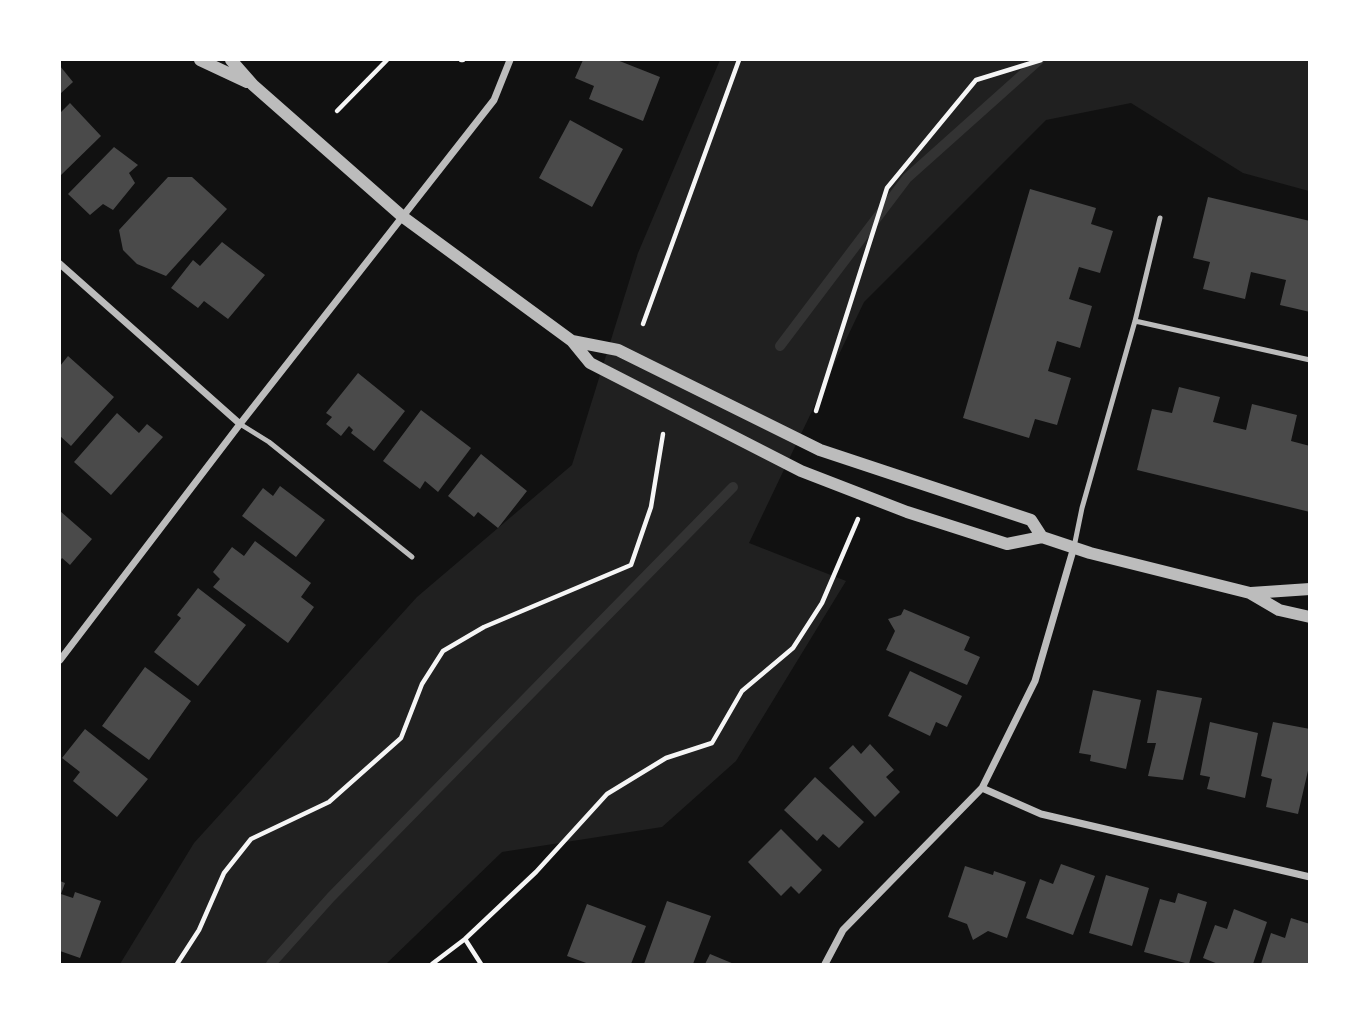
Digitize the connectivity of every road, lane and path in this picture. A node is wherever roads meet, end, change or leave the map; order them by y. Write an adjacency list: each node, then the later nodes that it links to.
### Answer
1 (200, 60): 7 (street)
2 (231, 60): 7 (street)
3 (387, 60): 8 (path)
4 (510, 60): 9 (street)
5 (739, 60): 13 (path)
6 (1041, 60): 16 (path)
7 (253, 85): 9 (street)
8 (337, 111)
9 (403, 217): 14 (street); 17 (street)
10 (1160, 218): 12 (lane)
11 (60, 264): 17 (street)
12 (1135, 321): 15 (lane); 21 (lane)
13 (643, 324)
14 (572, 341): 20 (street); 20 (street)
15 (1310, 360)
16 (816, 411)
17 (240, 424): 22 (lane); 26 (street)
18 (663, 434): 30 (path)
19 (858, 519): 29 (path)
20 (1042, 537): 21 (street)
21 (1074, 547): 24 (street); 27 (street)
22 (412, 557)
23 (1310, 589): 24 (street)
24 (1250, 593): 25 (street)
25 (1310, 617)
26 (60, 660)
27 (982, 788): 28 (street); 33 (street)
28 (1310, 877)
29 (465, 939): 31 (path); 32 (path)
30 (177, 964)
31 (432, 964)
32 (481, 964)
33 (825, 964)

